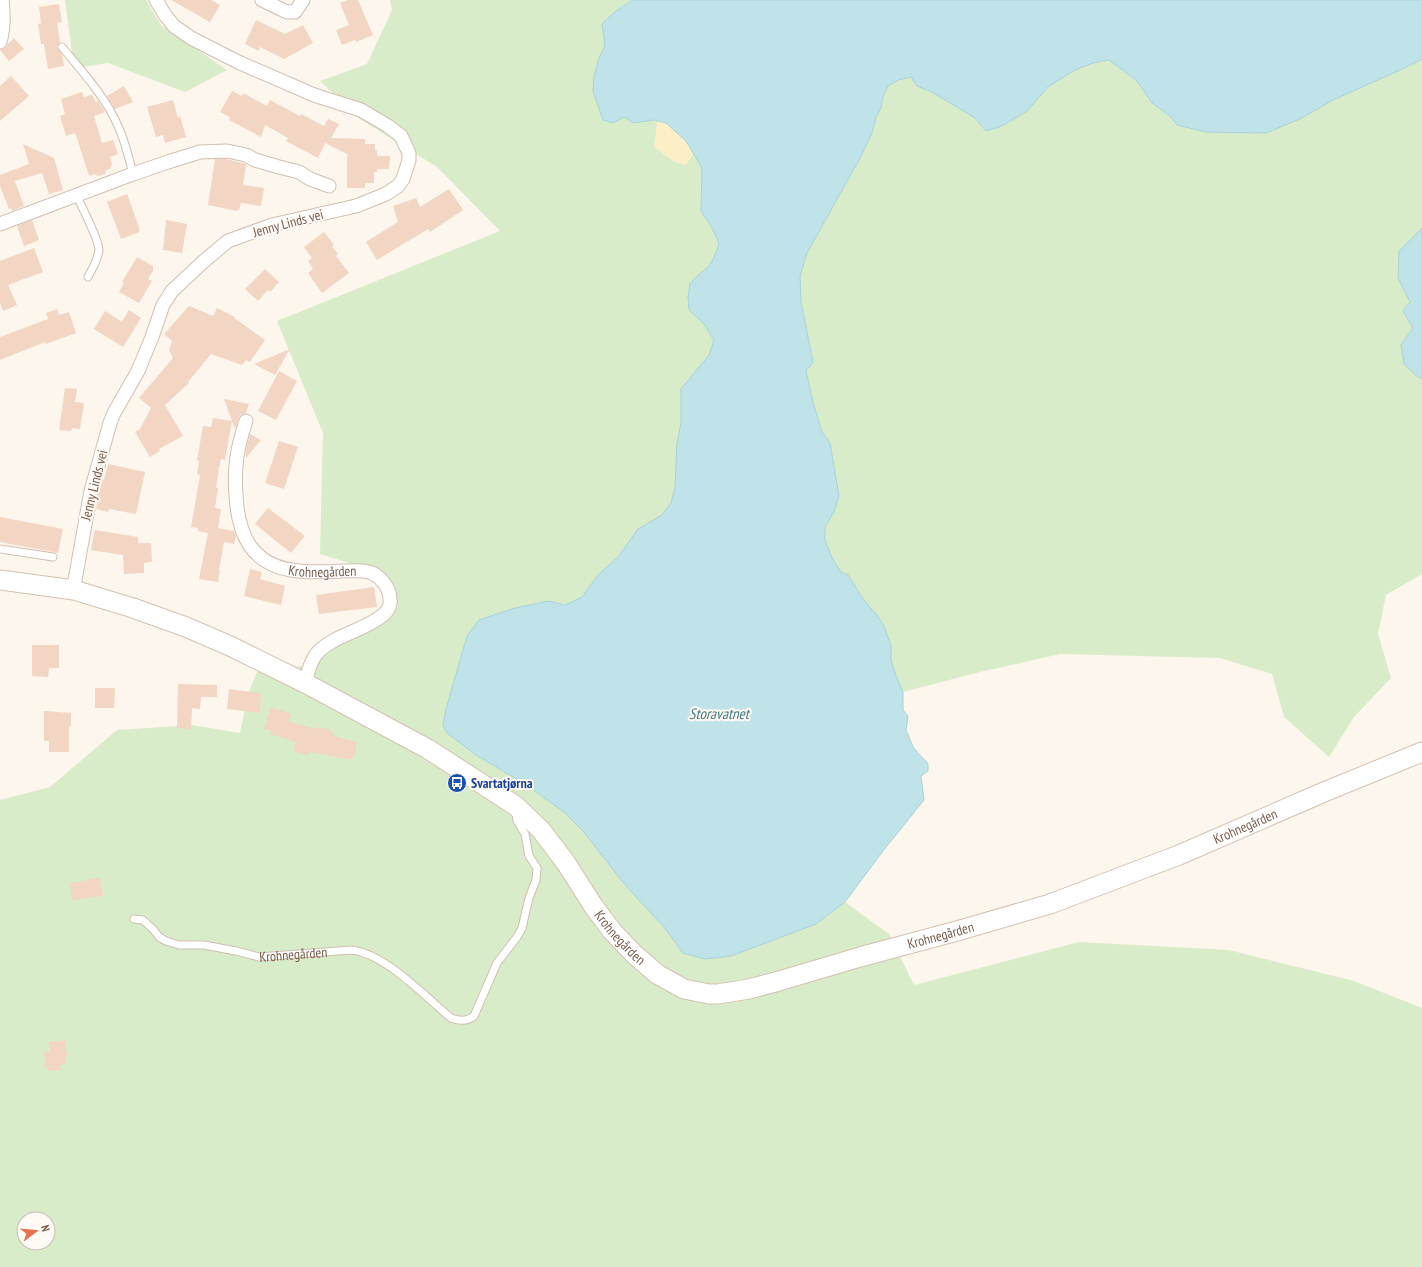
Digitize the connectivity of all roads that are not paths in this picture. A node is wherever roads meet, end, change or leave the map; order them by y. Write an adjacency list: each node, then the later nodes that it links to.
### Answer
1 (2, 0): 5 (street)
2 (156, 0): 16 (street, Jenny Linds vei)
3 (262, 0): 4 (street)
4 (303, 0)
5 (0, 42)
6 (62, 47): 7 (lane)
7 (133, 174): 8 (street); 9 (street)
8 (329, 186)
9 (76, 194): 10 (street); 11 (lane)
10 (0, 224)
11 (88, 277)
12 (246, 421): 17 (street, Krohnegården)
13 (0, 549): 14 (lane)
14 (53, 558)
15 (0, 580): 16 (main road, Krohnegården)
16 (74, 590): 17 (main road, Krohnegården)
17 (305, 683): 19 (main road, Krohnegården)
18 (1422, 752): 19 (main road, Krohnegården)
19 (516, 806): 20 (lane, Krohnegården)
20 (134, 919)

